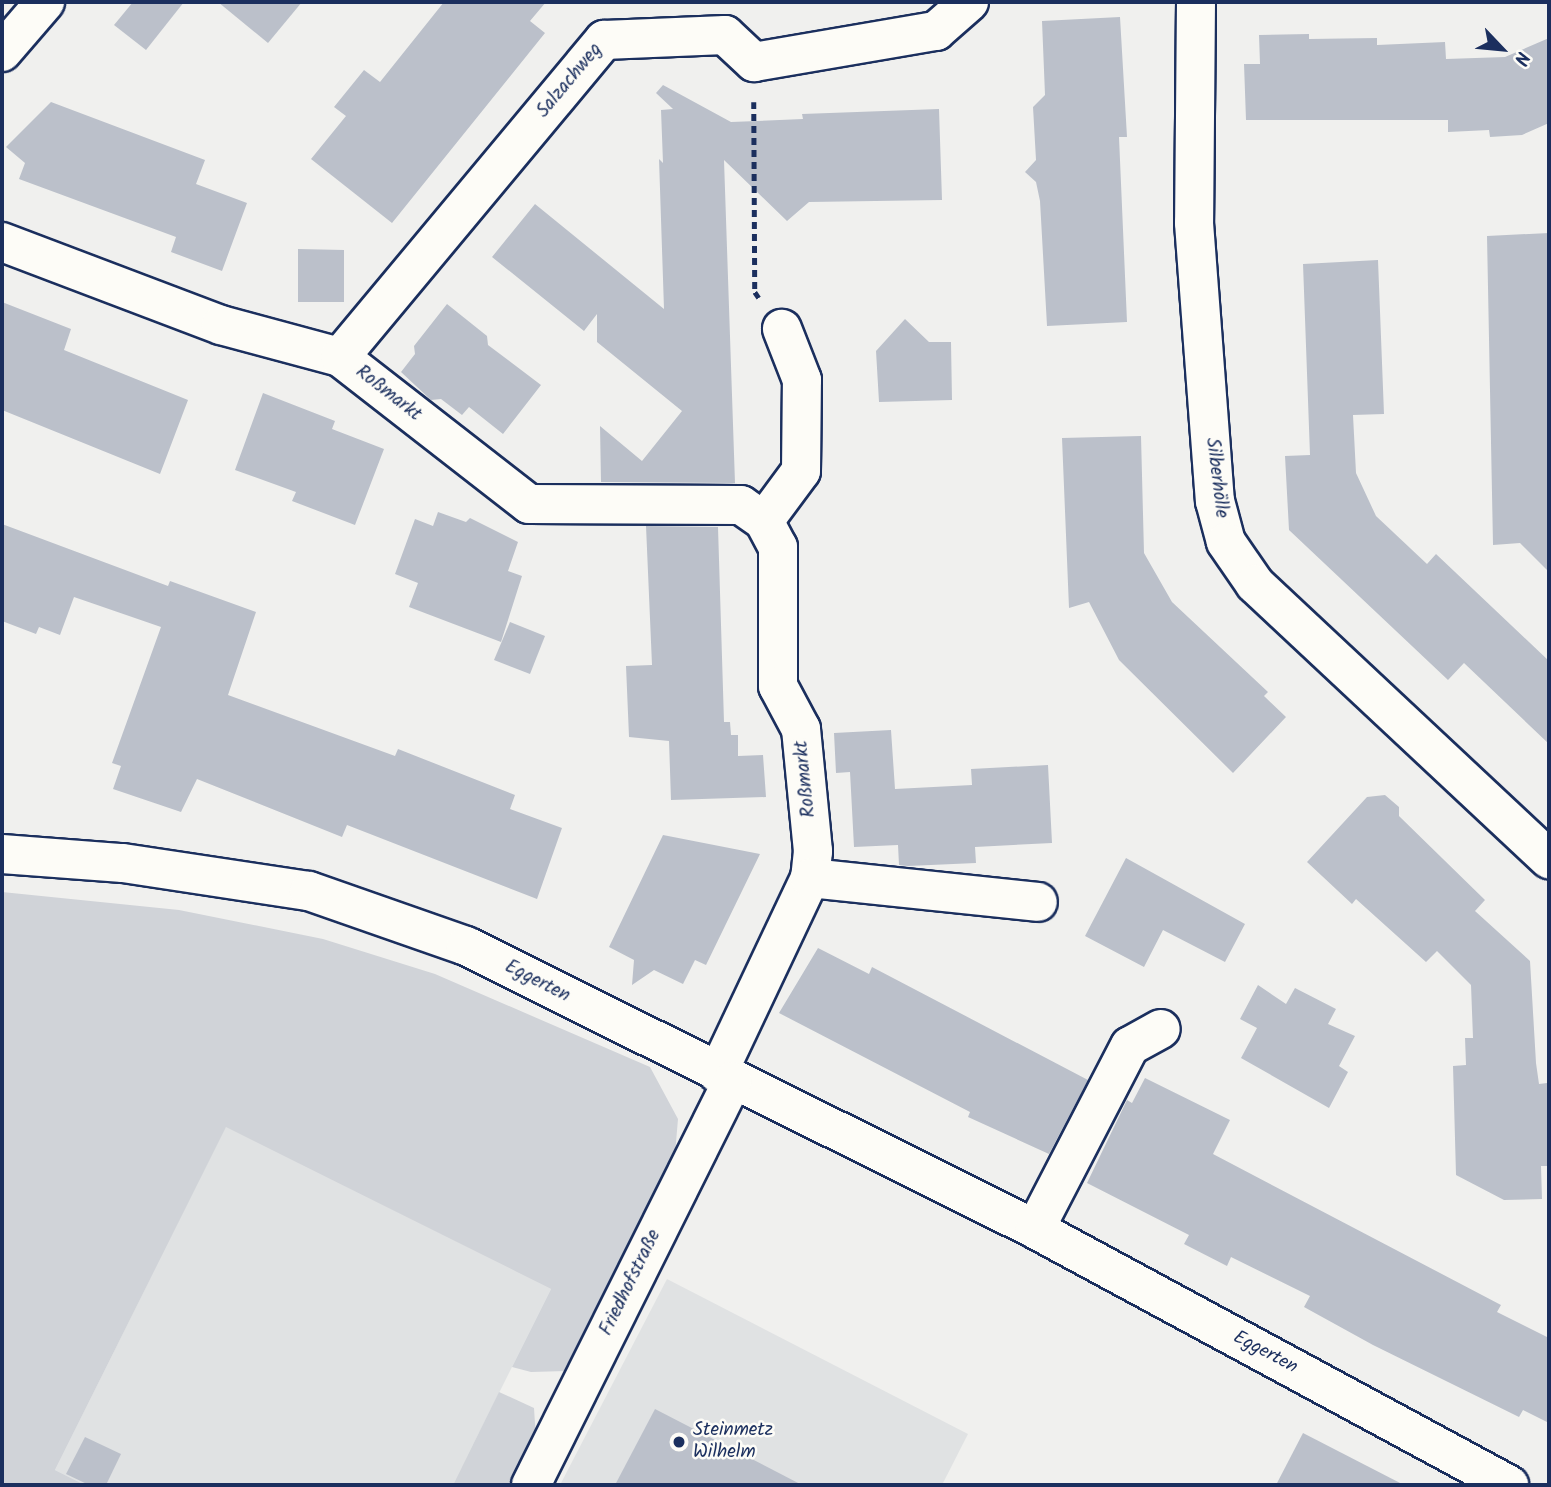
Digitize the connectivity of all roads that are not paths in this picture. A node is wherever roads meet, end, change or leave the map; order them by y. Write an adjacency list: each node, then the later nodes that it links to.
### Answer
1 (45, 2): 4 (street)
2 (969, 2): 7 (street, Salzachweg)
3 (1196, 2): 10 (street, Silberhölle)
4 (2, 52)
5 (2, 242): 7 (street, Roßmarkt)
6 (782, 329): 8 (street)
7 (340, 357): 8 (street, Roßmarkt)
8 (764, 521): 11 (street, Roßmarkt)
9 (2, 854): 14 (street, Eggerten)
10 (1549, 859)
11 (810, 878): 12 (street); 14 (street, Roßmarkt)
12 (1038, 902)
13 (1161, 1029): 15 (street)
14 (725, 1077): 15 (street, Eggerten); 17 (street, Friedhofstraße)
15 (1035, 1229): 16 (street, Eggerten)
16 (1499, 1483)
17 (531, 1485)

